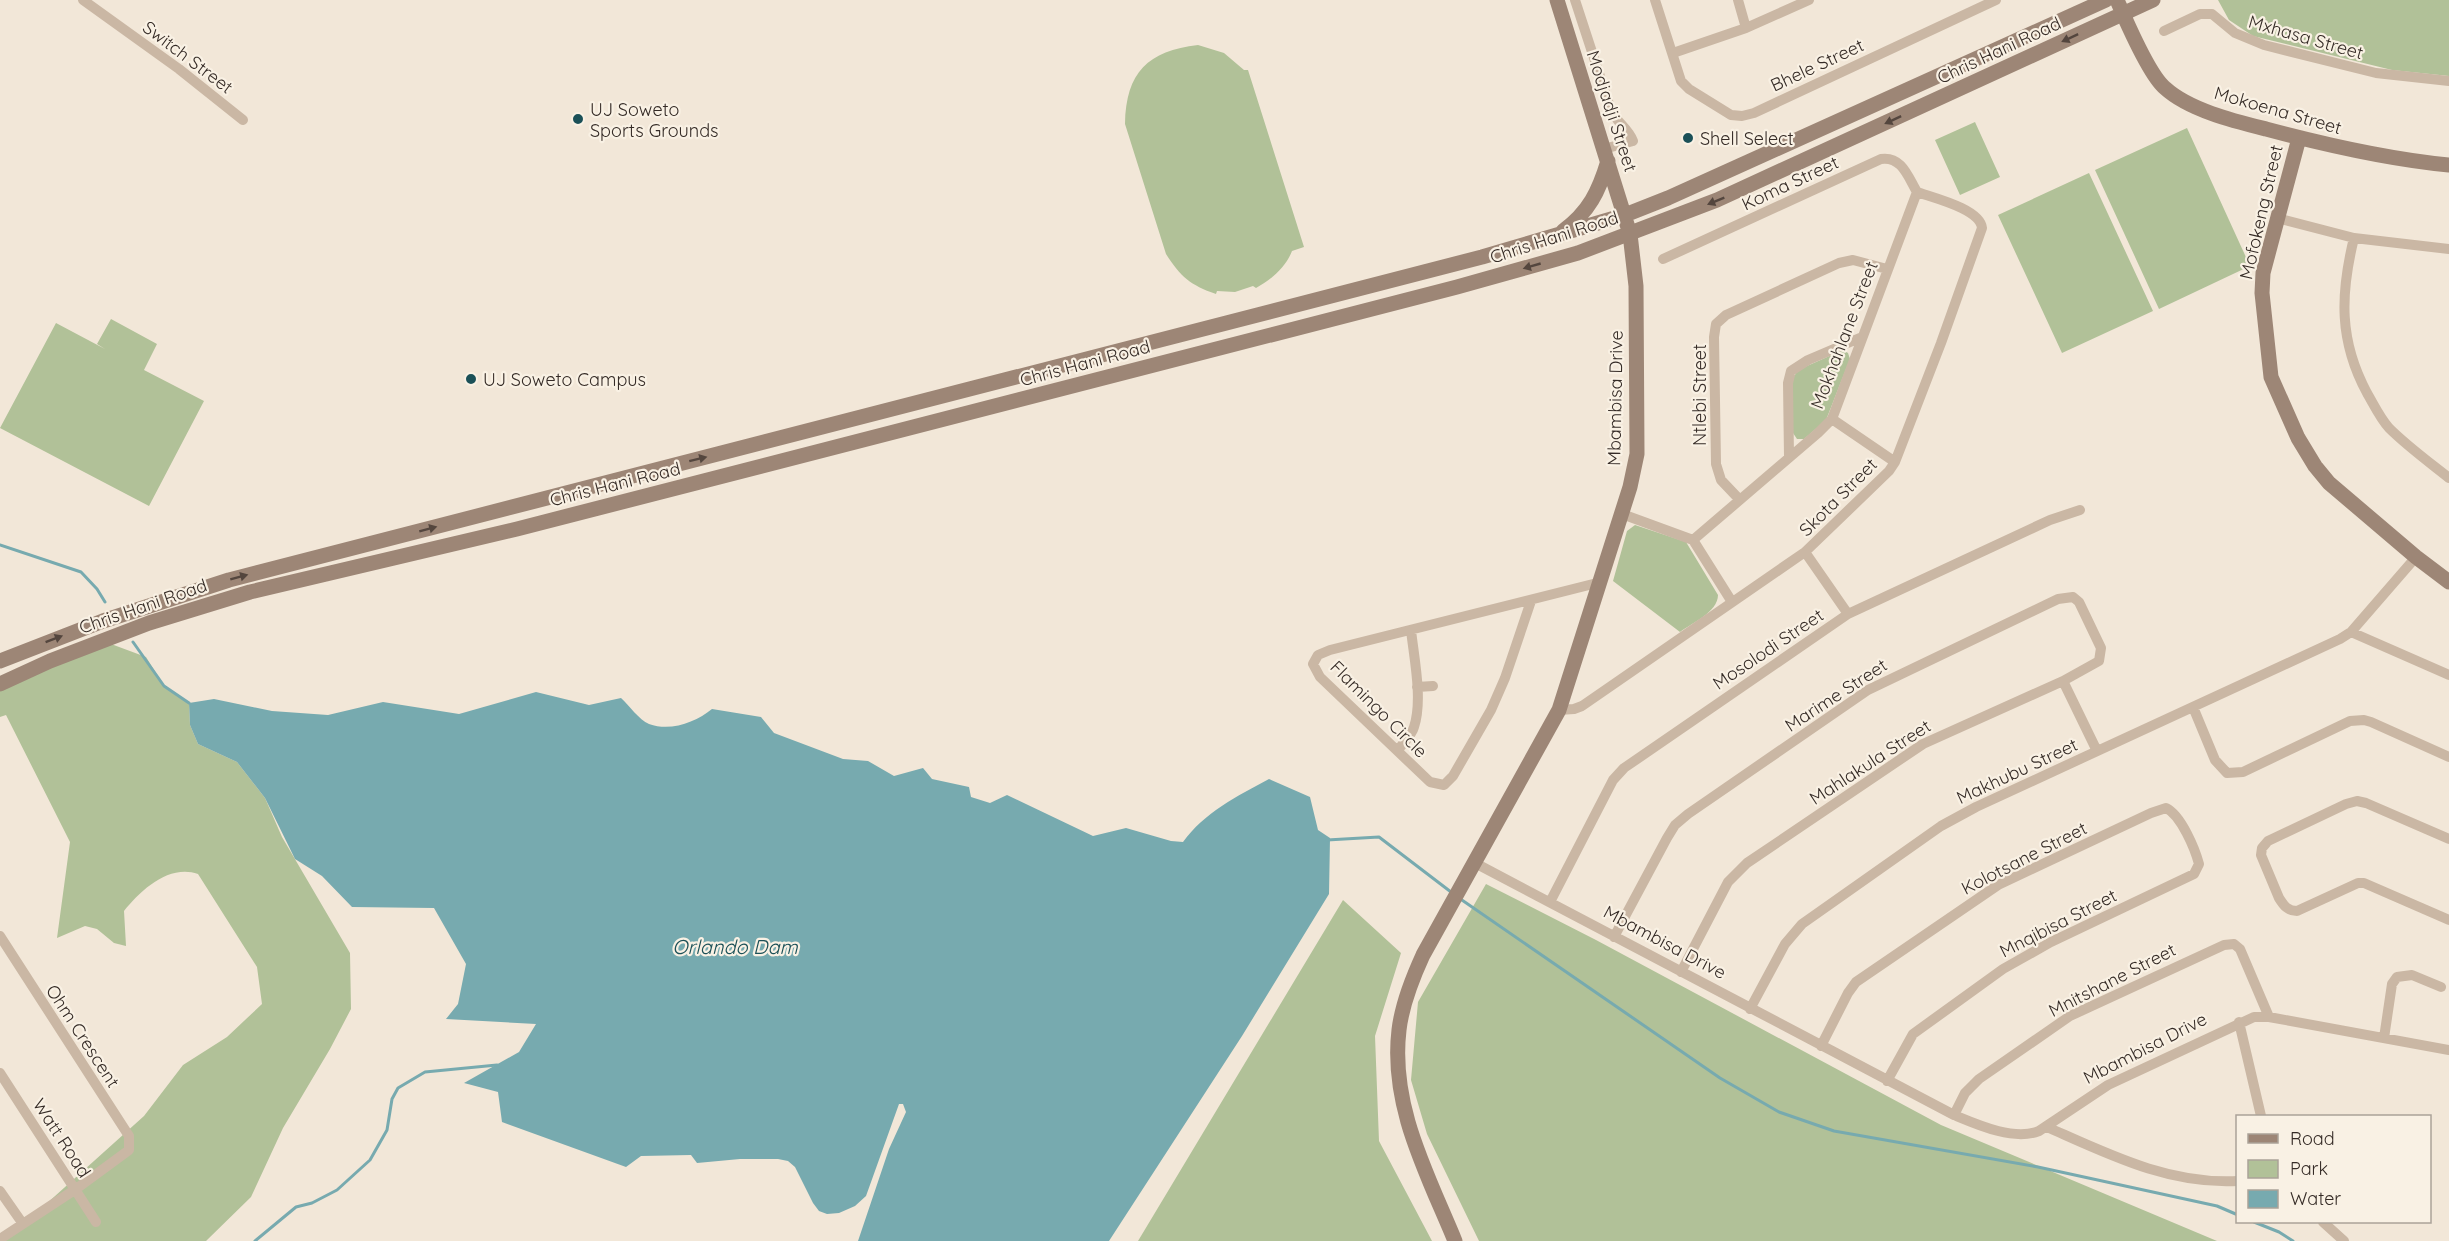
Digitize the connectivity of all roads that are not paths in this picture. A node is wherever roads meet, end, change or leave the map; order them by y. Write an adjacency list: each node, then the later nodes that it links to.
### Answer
1 (82, 0): 15 (street, Switch Street)
2 (1557, 0): 17 (main road, Modjadji Street)
3 (1575, 0): 17 (street)
4 (1655, 0): 13 (street)
5 (1738, 0): 11 (street)
6 (1809, 0): 11 (street)
7 (1996, 0): 13 (street, Bhele Street)
8 (2106, 0): 20 (main road, Chris Hani Road)
9 (2154, 0): 10 (main road, Chris Hani Road)
10 (2120, 7): 16 (main road, Mokoena Street); 22 (main road, Chris Hani Road, one-way to 22)
11 (1746, 28): 13 (street)
12 (2164, 31): 14 (street, Mxhasa Street)
13 (1673, 53)
14 (2449, 81)
15 (243, 120)
16 (2299, 138): 18 (main road, Mokoena Street); 21 (main road, Mofokeng Street)
17 (1606, 155): 20 (main road, Modjadji Street); 23 (main road)
18 (2449, 165)
19 (1917, 192): 26 (street, Koma Street); 27 (street, Mokhahlane Street); 31 (street, Skota Street)
20 (1625, 215): 22 (main road, Modjadji Street); 23 (main road, Chris Hani Road)
21 (2277, 218): 24 (street); 40 (main road, Mofokeng Street)
22 (1630, 234): 36 (main road, Mbambisa Drive); 37 (main road, Chris Hani Road, one-way to 37)
23 (1556, 236): 34 (main road, Chris Hani Road, one-way to 23)
24 (2354, 238): 25 (street); 32 (street)
25 (2449, 249)
26 (1663, 259)
27 (1887, 269): 28 (street, Mokhahlane Street); 33 (street, Ntlebi Street)
28 (1862, 337): 29 (street, Mokhahlane Street); 30 (street)
29 (1832, 419): 30 (street, Mokhahlane Street); 31 (street)
30 (1789, 457): 33 (street, Mokhahlane Street)
31 (1895, 462): 39 (street, Skota Street)
32 (2449, 478)
33 (1739, 500): 38 (street, Mokhahlane Street)
34 (511, 506): 37 (main road); 48 (main road, Chris Hani Road, one-way to 34)
35 (2080, 510): 45 (street, Mosolodi Street)
36 (1622, 514): 38 (street); 41 (main road, Mbambisa Drive)
37 (517, 529): 51 (main road, Chris Hani Road)
38 (1693, 540): 44 (street)
39 (1805, 552): 44 (street, Skota Street); 45 (street)
40 (2416, 557): 42 (main road, Mofokeng Street); 47 (street, Makhubu Street)
41 (1600, 582): 43 (street, Flamingo Circle); 55 (main road, Mbambisa Drive)
42 (2449, 582)
43 (1531, 601): 46 (street, Flamingo Circle); 56 (street, Flamingo Circle)
44 (1732, 602): 55 (street, Skota Street)
45 (1848, 614): 62 (street, Mosolodi Street)
46 (1412, 630): 53 (street); 56 (street, Flamingo Circle)
47 (2351, 632): 49 (street); 54 (street, Makhubu Street)
48 (0, 661)
49 (2449, 675)
50 (2063, 681): 57 (street); 65 (street, Marime Street); 66 (street, Mahlakula Street)
51 (0, 684)
52 (1433, 686): 53 (street)
53 (1417, 687): 56 (street)
54 (2193, 707): 57 (street, Makhubu Street); 58 (street)
55 (1559, 710): 61 (main road, Mbambisa Drive)
56 (1398, 750)
57 (2097, 751): 68 (street, Makhubu Street)
58 (2449, 757)
59 (2449, 839): 63 (street)
60 (2197, 857): 72 (street, Kolotsane Street); 75 (street, Mnqibisa Street)
61 (1476, 863): 62 (street, Mbambisa Drive); 86 (main road)
62 (1550, 902): 65 (street, Mbambisa Drive)
63 (2449, 920)
64 (0, 936): 80 (street, Ohm Crescent)
65 (1614, 937): 66 (street, Mbambisa Drive)
66 (1682, 972): 68 (street, Mbambisa Drive)
67 (2441, 987): 71 (street)
68 (1750, 1009): 72 (street, Mbambisa Drive)
69 (2269, 1017): 70 (street, Mbambisa Drive); 71 (street, Mbambisa Drive); 76 (street, Mnitshane Street)
70 (2239, 1022): 77 (street); 78 (street, Mbambisa Drive)
71 (2384, 1038): 73 (street, Mbambisa Drive)
72 (1821, 1046): 75 (street, Mbambisa Drive)
73 (2449, 1050)
74 (0, 1073): 80 (street, Watt Road)
75 (1887, 1081): 76 (street, Mbambisa Drive)
76 (1954, 1115): 78 (street, Mbambisa Drive)
77 (2261, 1115)
78 (2047, 1127): 79 (street)
79 (2236, 1181)
80 (76, 1189): 82 (street, Watt Road); 84 (street)
81 (0, 1191): 84 (street)
82 (96, 1222)
83 (2325, 1223): 87 (street)
84 (23, 1224): 85 (street)
85 (0, 1239)
86 (1455, 1241)
87 (2344, 1241)

